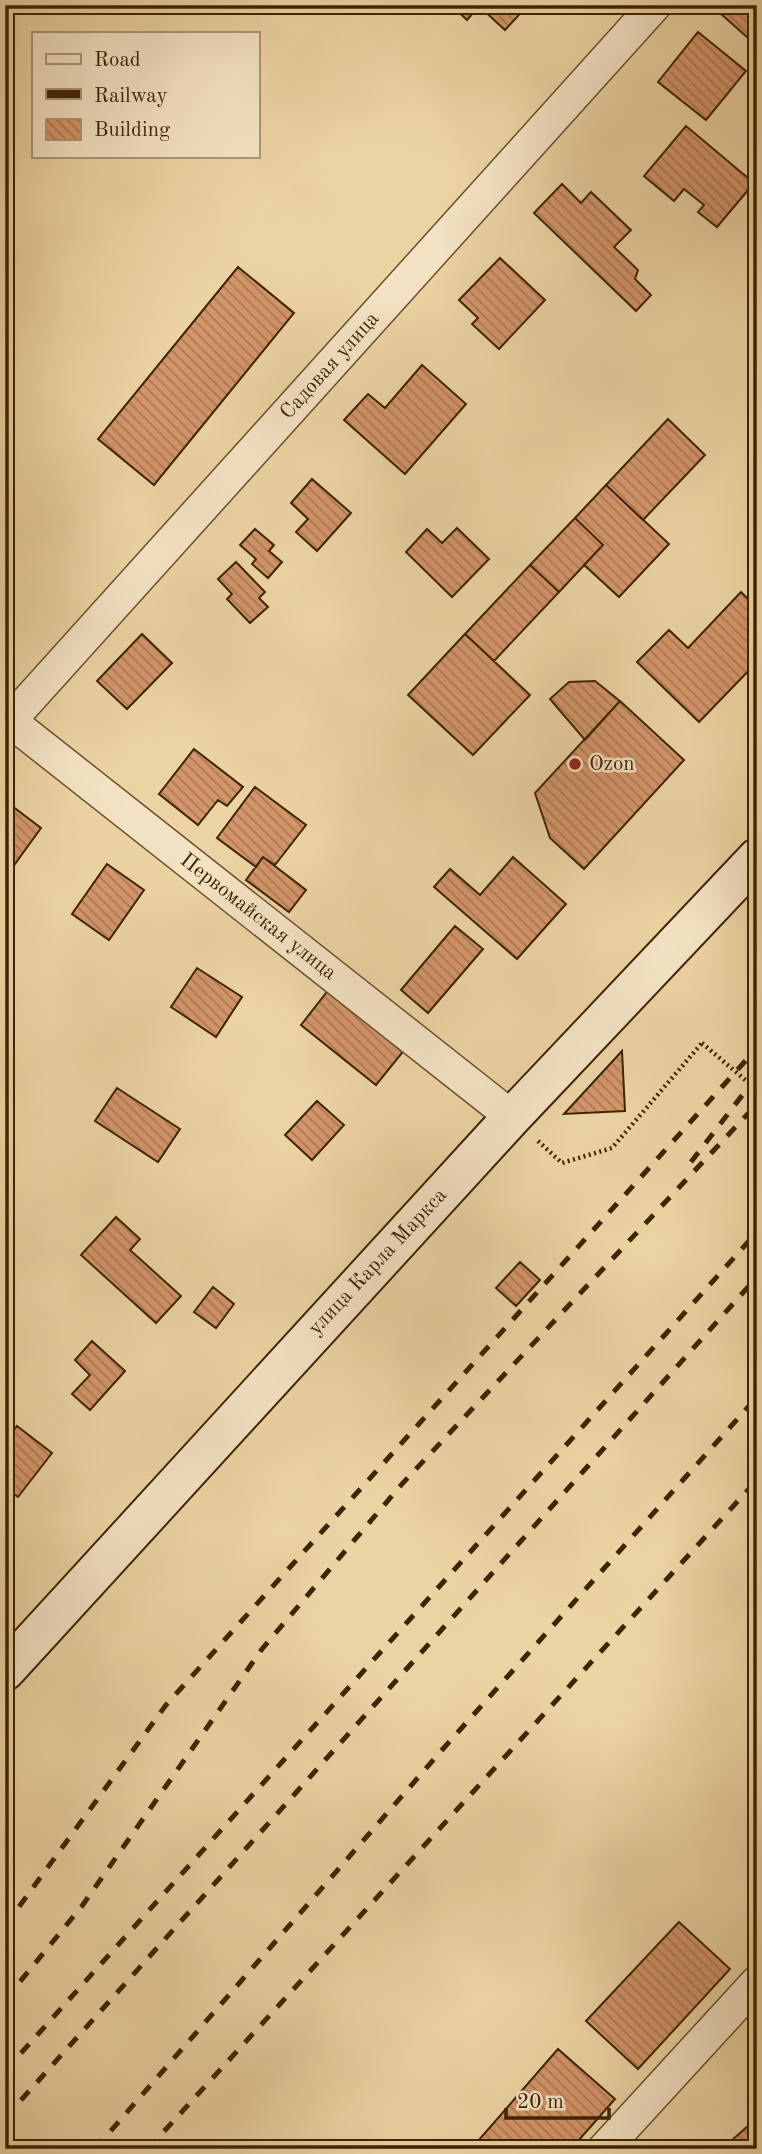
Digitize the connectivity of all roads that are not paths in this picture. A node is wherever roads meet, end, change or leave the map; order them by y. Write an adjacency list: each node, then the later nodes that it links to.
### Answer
1 (654, 5): 2 (street, Садовая улица)
2 (7, 721): 4 (street, Первомайская улица)
3 (757, 858): 4 (street, улица Карла Маркса)
4 (512, 1117): 5 (street, улица Карла Маркса)
5 (5, 1671)
6 (757, 1982): 7 (street)
7 (604, 2149)

